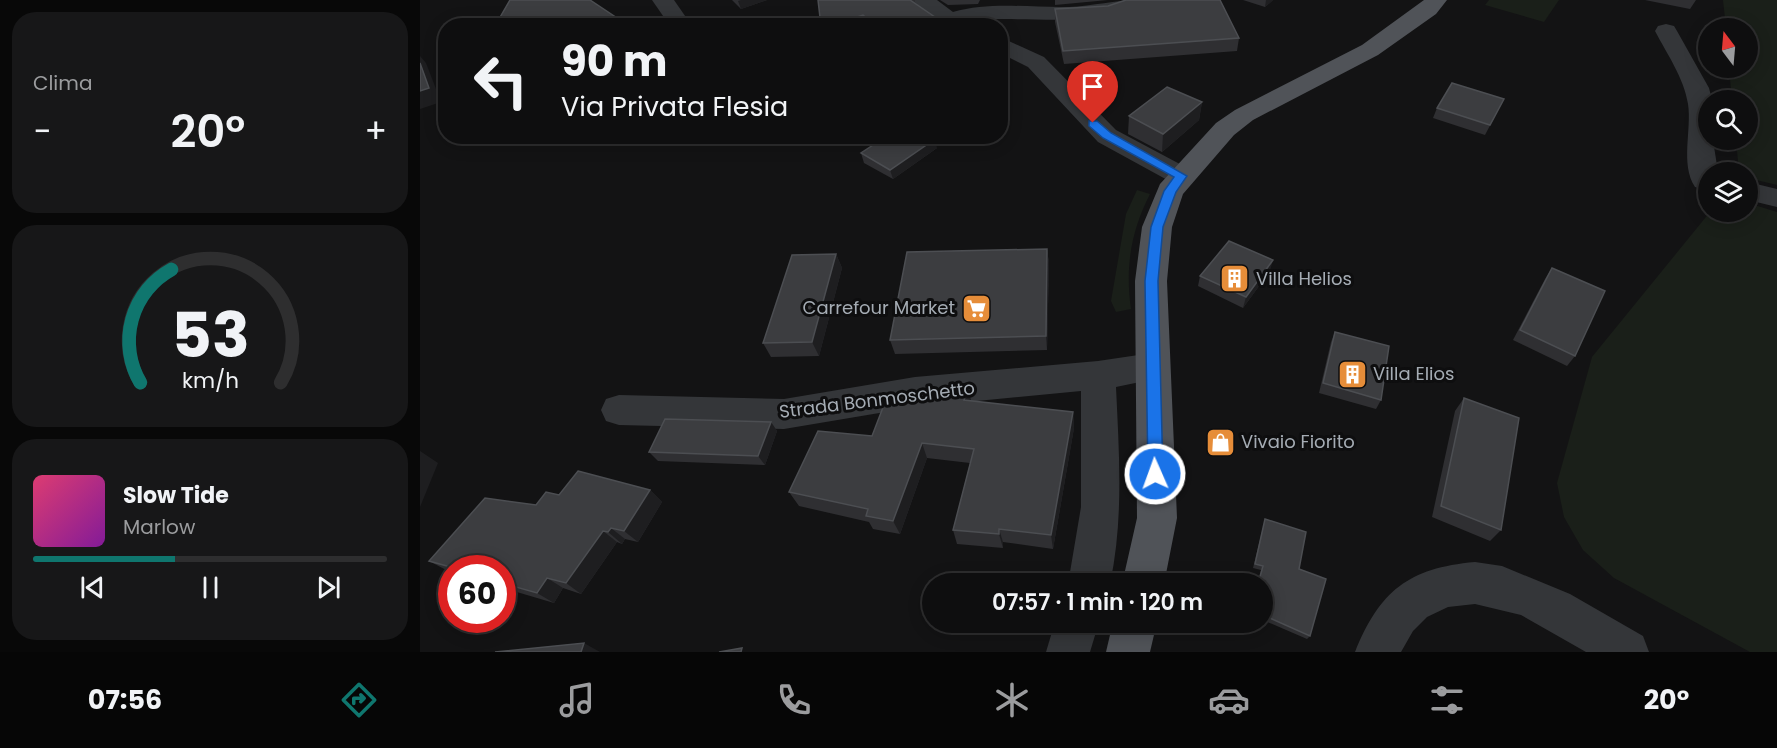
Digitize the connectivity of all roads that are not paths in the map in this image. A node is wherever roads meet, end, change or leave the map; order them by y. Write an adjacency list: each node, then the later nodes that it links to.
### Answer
1 (663, 0): 5 (street)
2 (923, 0): 6 (street)
3 (1128, 0): 7 (street)
4 (1436, 0): 11 (main road)
5 (675, 18)
6 (945, 18)
7 (954, 18)
8 (1666, 31): 10 (street)
9 (1008, 48): 11 (street)
10 (1703, 162)
11 (1181, 176): 14 (main road)
12 (1758, 193): 13 (street)
13 (1777, 198)
14 (1152, 367): 15 (street, Strada Bonmoschetto); 18 (main road)
15 (1098, 375): 16 (street, Strada Bonmoschetto); 17 (street)
16 (619, 410)
17 (1092, 573)
18 (1145, 573)
19 (1074, 633): 20 (street)
20 (1068, 652)
21 (1377, 652): 22 (street)
22 (1627, 652)

